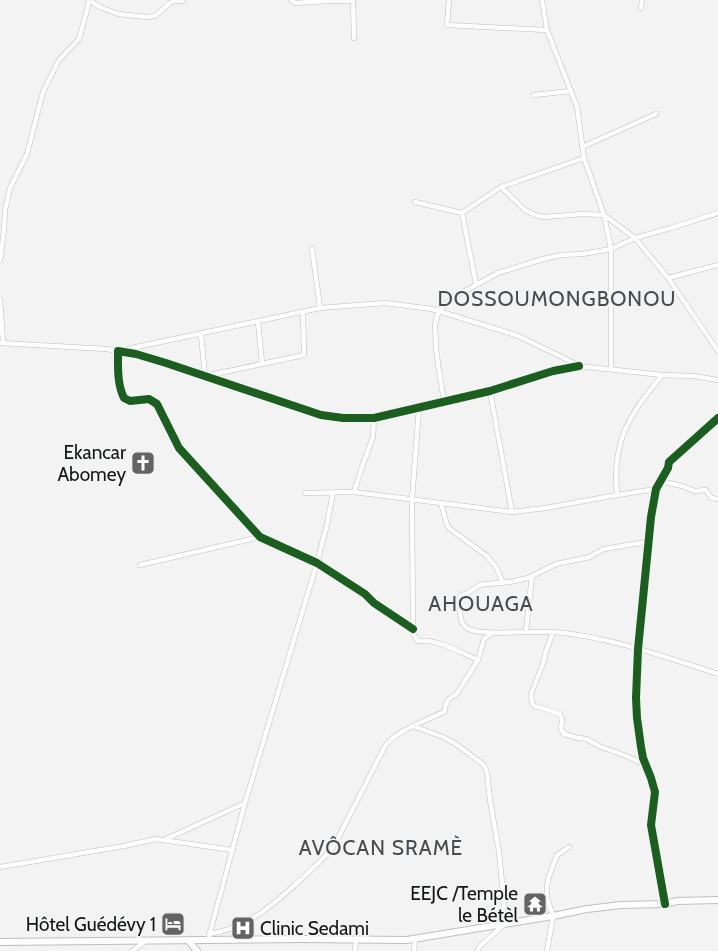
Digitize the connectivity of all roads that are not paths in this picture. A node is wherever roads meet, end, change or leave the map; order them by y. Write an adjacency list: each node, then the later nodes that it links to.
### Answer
1 (88, 0): 6 (street); 24 (street)
2 (291, 0): 7 (street)
3 (449, 0): 9 (street)
4 (542, 0): 9 (street)
5 (642, 0): 8 (street)
6 (183, 1)
7 (353, 1): 10 (street)
8 (641, 8)
9 (547, 30): 11 (street)
10 (354, 38)
11 (571, 91): 12 (street); 14 (street)
12 (534, 95)
13 (656, 114): 14 (street)
14 (582, 147): 15 (street)
15 (584, 158): 16 (street); 20 (street)
16 (501, 187): 18 (street); 20 (street)
17 (415, 202): 18 (street)
18 (462, 213): 27 (street)
19 (718, 213): 21 (street)
20 (604, 215): 21 (street); 23 (street)
21 (635, 238): 23 (street); 26 (street)
22 (312, 248): 29 (street)
23 (611, 250): 27 (street); 39 (street)
24 (0, 261)
25 (718, 265): 26 (street)
26 (668, 278): 36 (street)
27 (476, 284): 30 (street)
28 (0, 299): 34 (street)
29 (320, 308): 30 (street); 31 (street)
30 (439, 311): 38 (street); 44 (street)
31 (302, 312): 32 (street); 37 (street)
32 (258, 322): 33 (street); 37 (street)
33 (201, 334): 35 (street); 41 (street)
34 (2, 343): 35 (street)
35 (118, 351): 41 (street); 58 (street)
36 (718, 351)
37 (262, 363): 41 (street)
38 (579, 366): 39 (street); 43 (street)
39 (611, 369): 40 (street)
40 (662, 375): 42 (street); 53 (street)
41 (206, 376): 46 (street)
42 (718, 380)
43 (490, 391): 44 (street); 57 (street)
44 (444, 401): 45 (street)
45 (419, 408): 46 (street); 54 (street)
46 (374, 418): 50 (street)
47 (718, 418): 48 (street)
48 (660, 481): 49 (street); 55 (street)
49 (656, 489): 53 (street); 59 (street)
50 (354, 492): 52 (street); 54 (street)
51 (305, 493): 52 (street)
52 (333, 493): 60 (street)
53 (617, 495): 57 (street)
54 (412, 499): 56 (street); 64 (street)
55 (718, 499)
56 (441, 503): 57 (street); 63 (street)
57 (512, 512)
58 (260, 537): 60 (street); 61 (street)
59 (649, 542): 62 (street); 68 (street)
60 (317, 563): 64 (street); 73 (street)
61 (140, 565)
62 (532, 576): 63 (street); 65 (street)
63 (503, 583): 66 (street)
64 (413, 628): 69 (street)
65 (526, 631): 66 (street); 67 (street)
66 (493, 632): 69 (street)
67 (553, 632): 68 (street); 72 (street)
68 (638, 649): 70 (street); 72 (street)
69 (478, 660): 71 (street)
70 (718, 674)
71 (413, 726): 81 (street); 82 (street)
72 (646, 765): 79 (street)
73 (245, 803): 74 (street); 76 (street)
74 (164, 839): 76 (street); 77 (street)
75 (569, 847): 80 (street)
76 (232, 850): 82 (street)
77 (0, 867)
78 (718, 900): 79 (main road)
79 (665, 904): 80 (main road)
80 (553, 916): 81 (main road); 93 (street)
81 (506, 923): 83 (main road); 92 (street)
82 (208, 937): 85 (main road); 86 (main road)
83 (415, 939): 86 (main road); 91 (street)
84 (147, 940): 85 (main road); 87 (main road); 88 (street)
85 (188, 940): 89 (main road)
86 (356, 940): 90 (street)
87 (0, 942)
88 (132, 951)
89 (197, 951)
90 (354, 951)
91 (414, 951)
92 (477, 951)
93 (546, 951)

